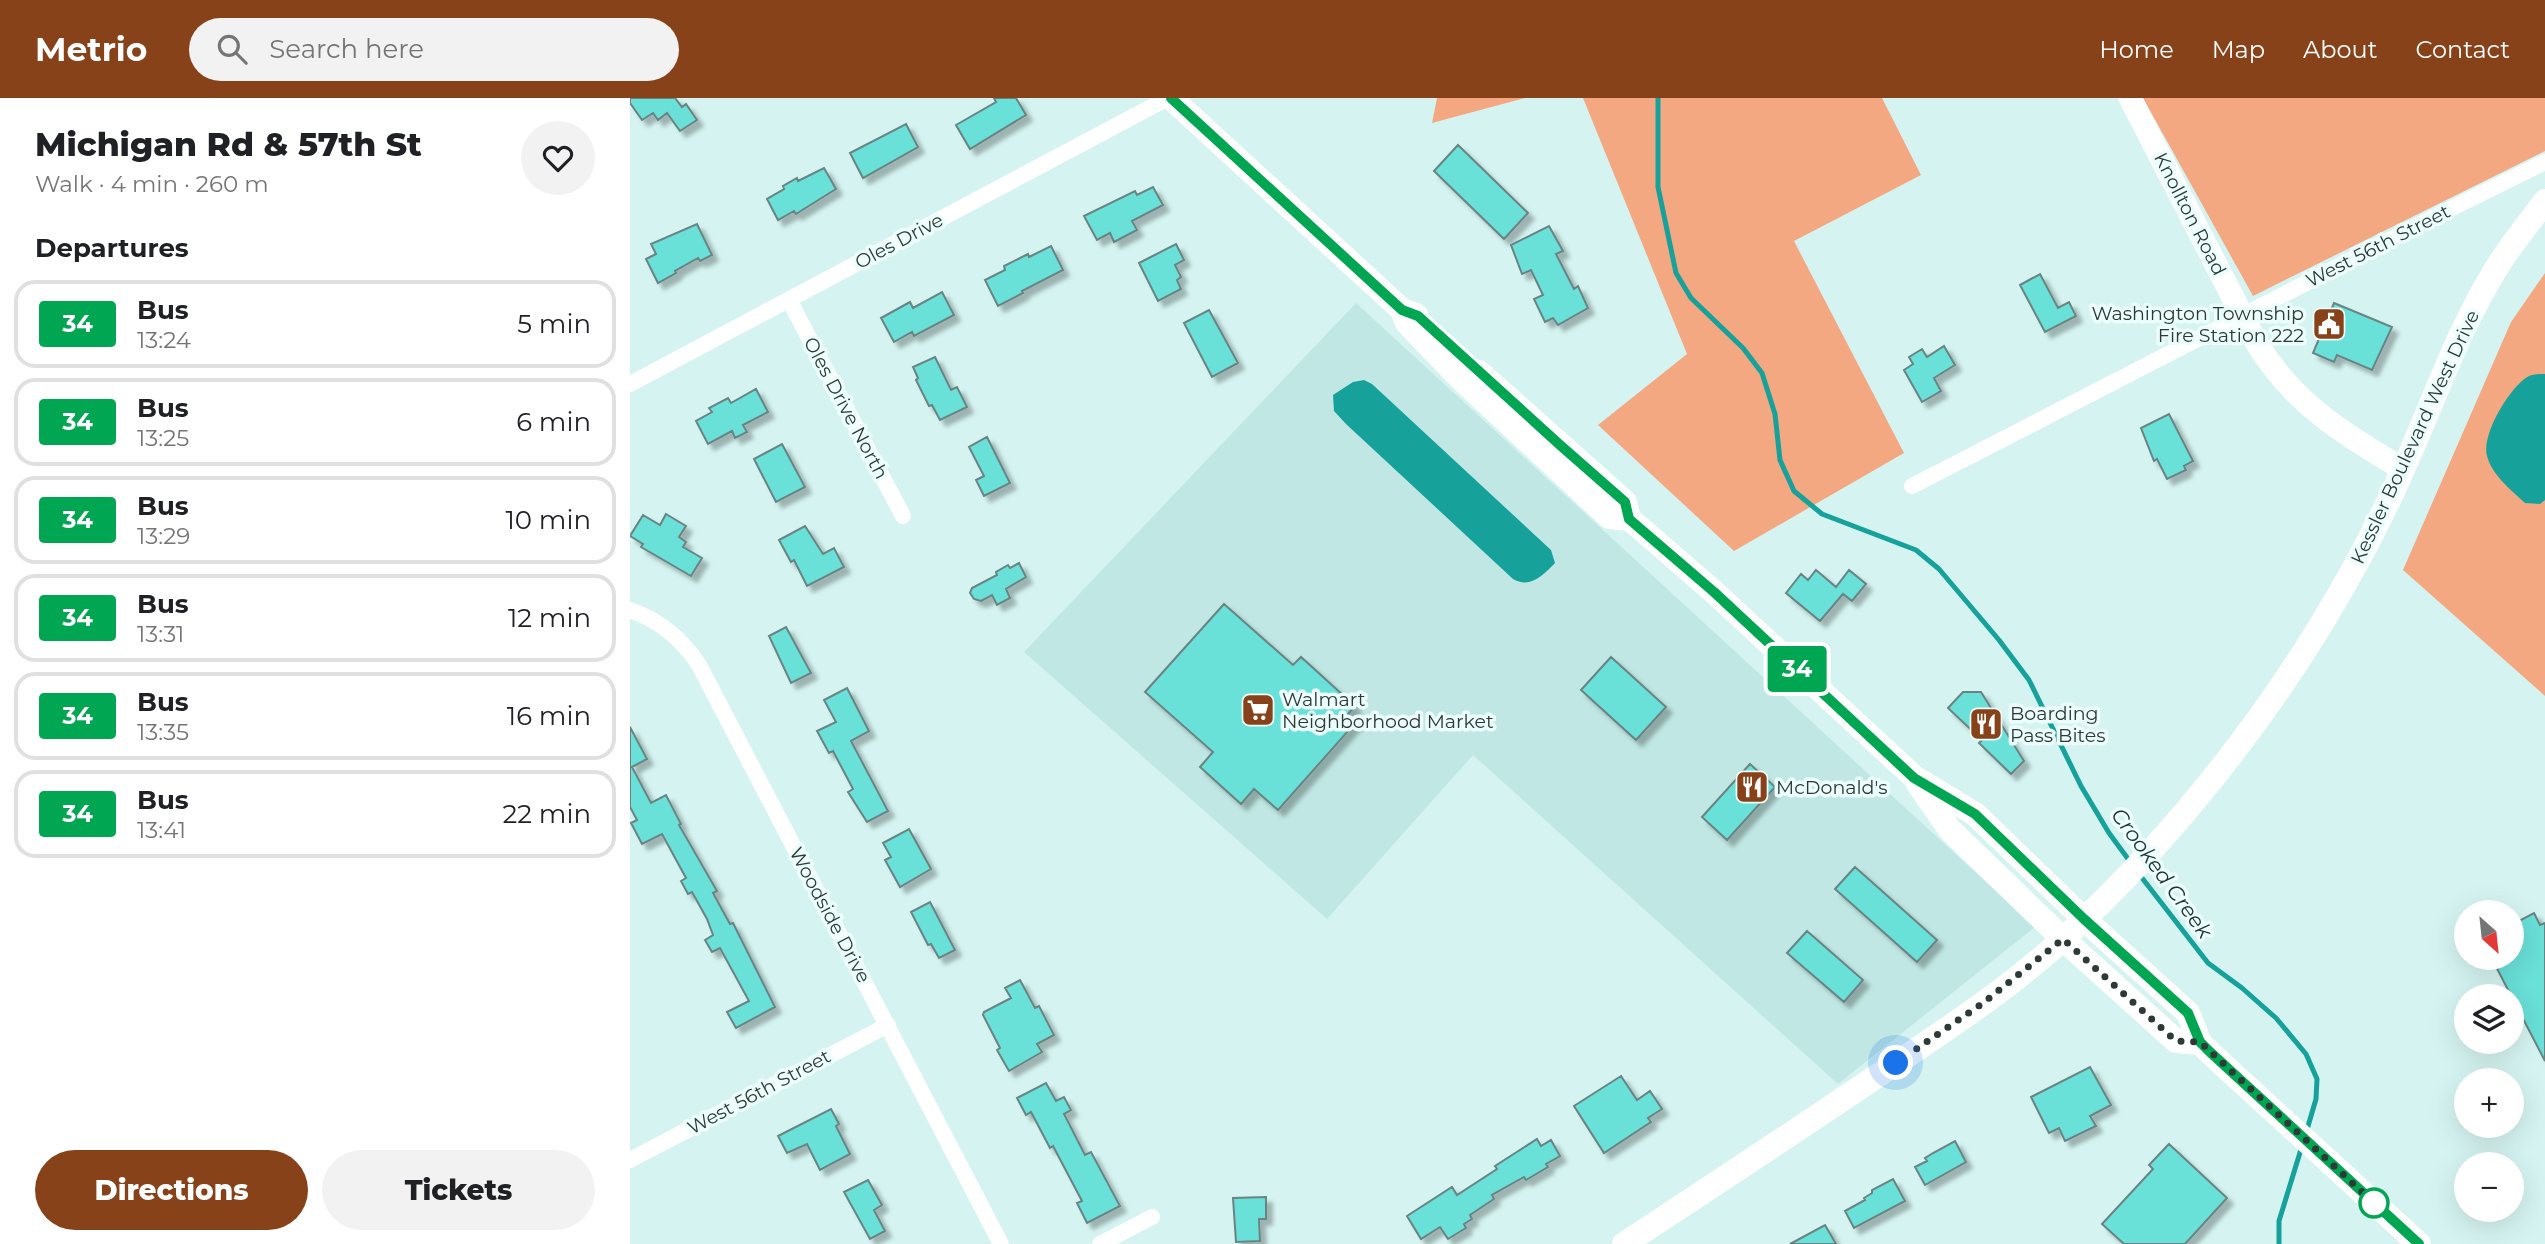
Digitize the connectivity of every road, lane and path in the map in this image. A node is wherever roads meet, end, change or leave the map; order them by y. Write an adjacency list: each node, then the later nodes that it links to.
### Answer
1 (1170, 98): 5 (street, Oles Drive); 12 (main road)
2 (2130, 98): 6 (street, Knollton Road)
3 (2545, 162): 6 (street, West 56th Street)
4 (2545, 201): 8 (main road, Kessler Boulevard West Drive)
5 (789, 300): 7 (street, Oles Drive); 10 (street, Oles Drive North)
6 (2243, 316): 8 (street, Knollton Road); 9 (street, West 56th Street)
7 (630, 384)
8 (2403, 469): 13 (main road, Kessler Boulevard West Drive)
9 (1912, 486)
10 (903, 516)
11 (630, 610): 15 (street, Woodside Drive)
12 (1914, 778): 13 (main road); 14 (main road)
13 (2084, 919): 14 (main road, Kessler Boulevard West Drive); 16 (main road)
14 (2063, 939): 16 (main road); 21 (main road, Kessler Boulevard West Drive)
15 (888, 1025): 17 (street, West 56th Street); 19 (street, Woodside Drive)
16 (2200, 1042): 22 (main road)
17 (630, 1160)
18 (1152, 1217): 20 (street)
19 (1001, 1244)
20 (1100, 1244)
21 (1625, 1244)
22 (2419, 1244)

